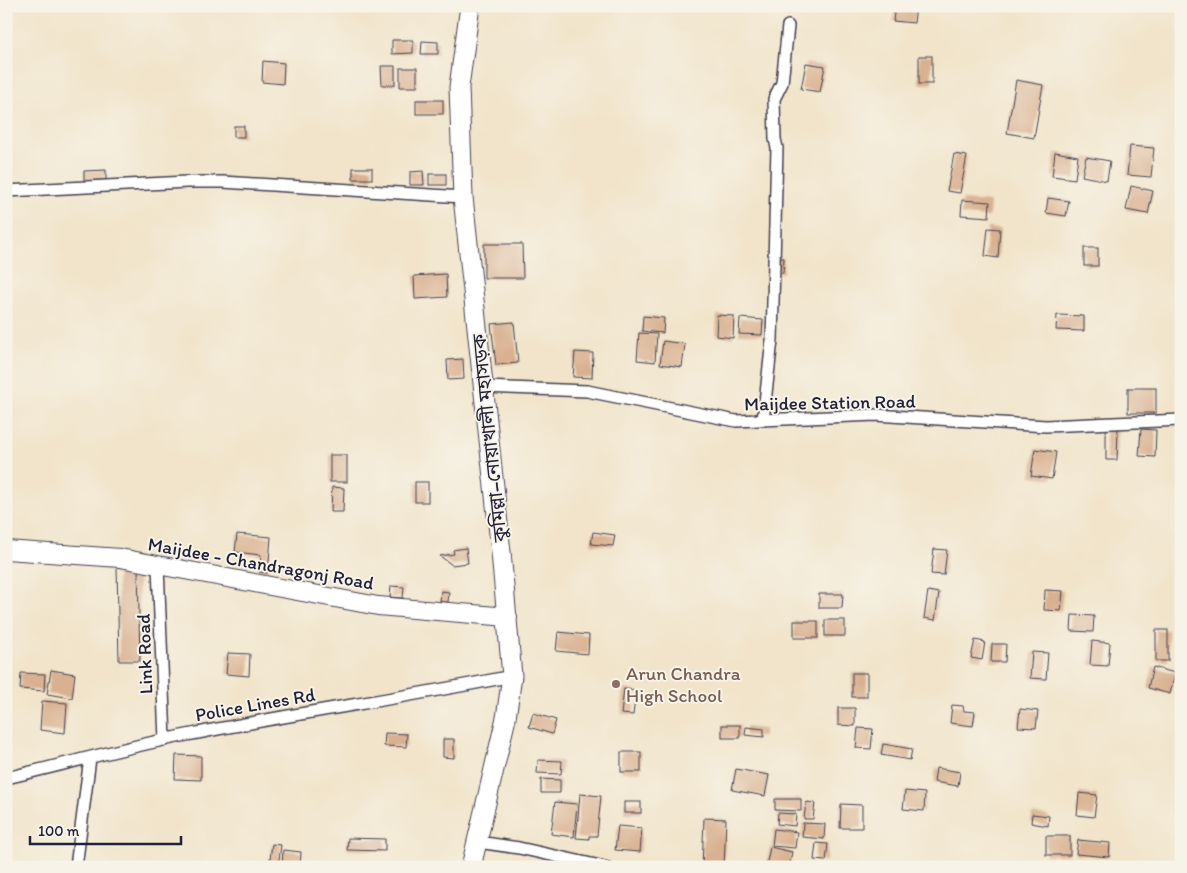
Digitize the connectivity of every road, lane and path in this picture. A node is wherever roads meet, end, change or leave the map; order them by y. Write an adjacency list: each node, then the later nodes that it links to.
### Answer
1 (470, 6): 4 (highway, কুমিল্লা–নোয়াখালী মহাসড়ক)
2 (788, 26): 6 (street)
3 (6, 191): 4 (street)
4 (463, 197): 5 (highway, কুমিল্লা–নোয়াখালী মহাসড়ক)
5 (483, 387): 6 (street, Maijdee Station Road); 10 (highway, কুমিল্লা–নোয়াখালী মহাসড়ক)
6 (763, 420): 7 (street, Maijdee Station Road)
7 (1181, 420)
8 (6, 550): 9 (main road, Maijdee - Chandragonj Road)
9 (158, 566): 10 (main road, Maijdee - Chandragonj Road); 12 (street, Link Road)
10 (508, 617): 11 (highway, কুমিল্লা–নোয়াখালী মহাসড়ক)
11 (512, 676): 12 (street, Police Lines Rd); 15 (highway, কুমিল্লা–নোয়াখালী মহাসড়ক)
12 (165, 740): 13 (street, Police Lines Rd)
13 (90, 758): 14 (street, Police Lines Rd); 16 (street)
14 (6, 778)
15 (478, 842): 17 (highway, কুমিল্লা–নোয়াখালী মহাসড়ক); 18 (street)
16 (76, 867)
17 (471, 867)
18 (605, 867)

